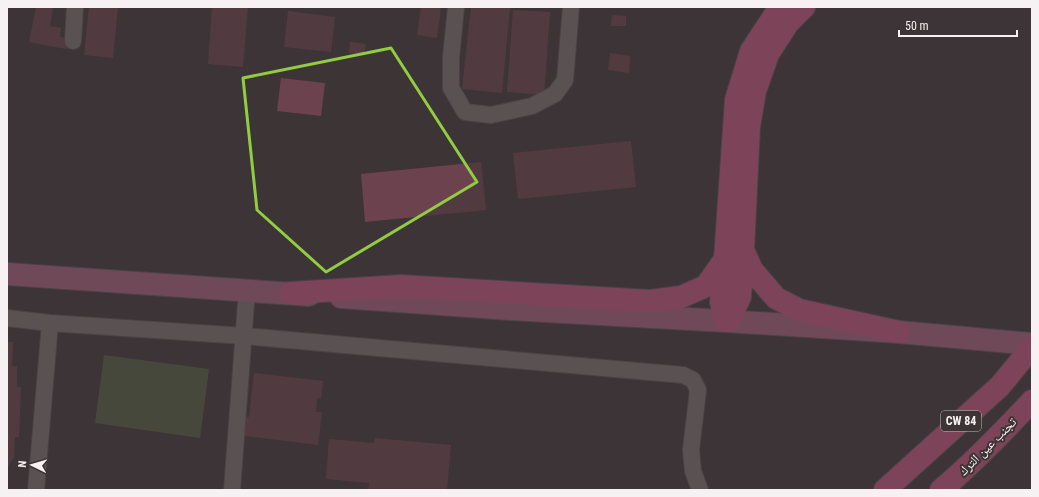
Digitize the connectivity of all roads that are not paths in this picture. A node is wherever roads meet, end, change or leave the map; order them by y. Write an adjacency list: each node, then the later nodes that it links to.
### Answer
1 (75, 7): 6 (street)
2 (456, 7): 3 (street)
3 (571, 7)
4 (780, 7): 7 (highway)
5 (804, 7): 7 (highway)
6 (73, 41)
7 (734, 254): 10 (highway); 12 (highway); 14 (highway)
8 (7, 274): 9 (main road)
9 (247, 290): 10 (main road); 15 (street)
10 (291, 293): 12 (main road)
11 (7, 318): 13 (street)
12 (727, 321): 14 (main road)
13 (50, 323): 15 (street); 19 (street)
14 (898, 332): 16 (main road)
15 (244, 336): 20 (street); 21 (street)
16 (1032, 344)
17 (1032, 347): 22 (highway, CW 84)
18 (1032, 401): 23 (highway, تجنب عين الترك / CW 84)
19 (36, 490)
20 (232, 490)
21 (700, 490)
22 (885, 490)
23 (941, 490)

